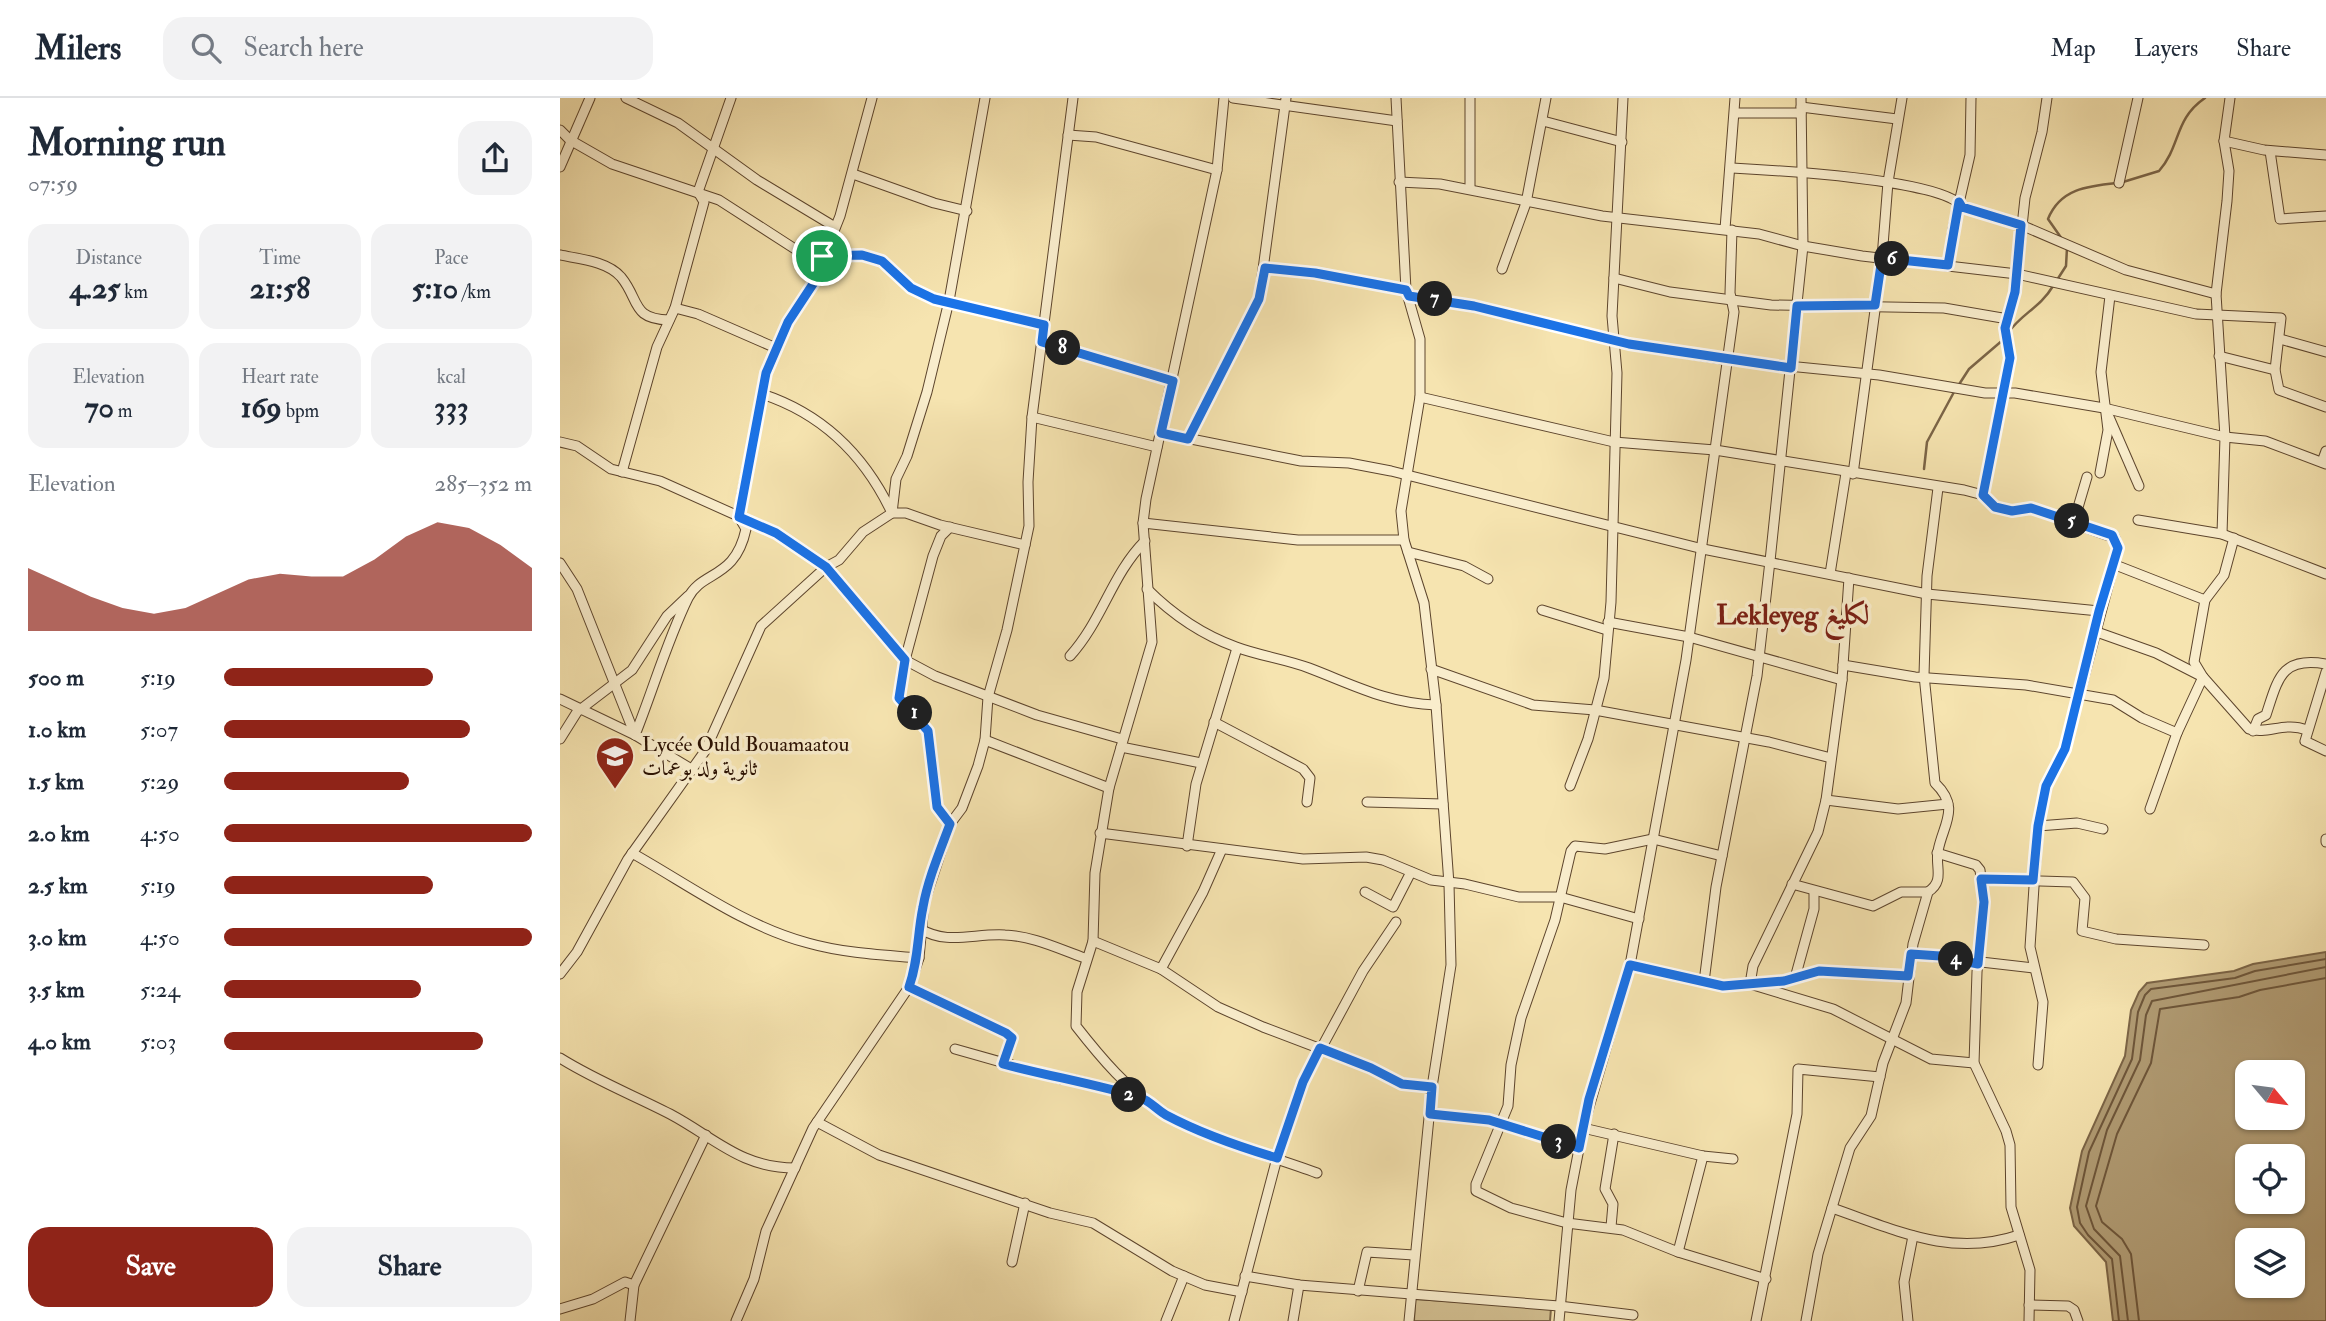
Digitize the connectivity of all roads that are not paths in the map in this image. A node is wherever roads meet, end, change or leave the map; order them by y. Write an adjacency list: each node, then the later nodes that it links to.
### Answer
1 (590, 98): 27 (street)
2 (626, 98): 30 (street)
3 (731, 98): 30 (street)
4 (872, 98): 36 (street)
5 (985, 98): 45 (street)
6 (1073, 98): 26 (street)
7 (1224, 98): 35 (street)
8 (1233, 98): 19 (street)
9 (1396, 98): 23 (street)
10 (1470, 98): 41 (street)
11 (1546, 98): 24 (street)
12 (1623, 98): 29 (street)
13 (1735, 98): 21 (street)
14 (1902, 98): 22 (street)
15 (1971, 98): 43 (street)
16 (2047, 98): 48 (street)
17 (2138, 98): 40 (street)
18 (2230, 98): 28 (street)
19 (1286, 102): 23 (street); 56 (street)
20 (1801, 106): 21 (street); 22 (street); 37 (street)
21 (1735, 113): 34 (street)
22 (1897, 118): 39 (street)
23 (1397, 121): 38 (street)
24 (1543, 121): 29 (street); 44 (street)
25 (560, 130): 27 (street)
26 (1069, 135): 35 (street); 71 (street)
27 (570, 140): 33 (street); 42 (street)
28 (2224, 141): 31 (street); 61 (street)
29 (1622, 142): 47 (street)
30 (714, 147): 42 (street); 49 (street)
31 (2270, 151): 32 (street); 46 (street)
32 (2326, 155)
33 (560, 167)
34 (1731, 168): 37 (street); 50 (street)
35 (1217, 170): 82 (street)
36 (853, 174): 45 (street); 49 (street)
37 (1804, 175): 39 (street); 51 (street)
38 (1399, 182): 41 (street); 60 (street)
39 (1888, 182): 43 (street); 54 (street)
40 (2119, 183)
41 (1470, 188): 44 (street)
42 (698, 192): 53 (street); 67 (street)
43 (1959, 202): 48 (street); 55 (street)
44 (1526, 203): 47 (street); 57 (street)
45 (967, 211): 64 (street)
46 (2326, 216)
47 (1615, 217): 50 (street); 59 (street)
48 (2021, 225): 58 (street); 61 (street)
49 (835, 227): 53 (street)
50 (1728, 230): 51 (street); 63 (street)
51 (1803, 246): 54 (street); 66 (street)
52 (560, 255): 70 (street)
53 (822, 256): 64 (street); 75 (street)
54 (1882, 258): 55 (street); 65 (street)
55 (1948, 265): 58 (street)
56 (1265, 268): 60 (street); 91 (street)
57 (1502, 269)
58 (2017, 274): 62 (street); 69 (street)
59 (1614, 278): 63 (street); 73 (street)
60 (1408, 293): 73 (street); 85 (street)
61 (2216, 294): 68 (street)
62 (2110, 296): 68 (street); 87 (street)
63 (1731, 300): 66 (street); 78 (street)
64 (949, 301): 71 (street); 107 (street)
65 (1875, 305): 66 (street); 69 (street); 81 (street)
66 (1797, 306): 79 (street)
67 (675, 308): 70 (street); 75 (street)
68 (2217, 316): 72 (street); 77 (street)
69 (2008, 318): 84 (street)
70 (669, 320): 99 (street)
71 (1044, 325): 74 (street)
72 (2280, 339): 76 (street); 80 (street)
73 (1615, 340): 78 (street); 93 (street)
74 (1042, 342): 82 (street); 88 (street)
75 (776, 348): 83 (street)
76 (2326, 352)
77 (2219, 355): 80 (street); 90 (street)
78 (1728, 360): 79 (street); 95 (street)
79 (1791, 368): 81 (street); 97 (street)
80 (2275, 370): 86 (street)
81 (1868, 374): 84 (street); 100 (street)
82 (1173, 381): 89 (street)
83 (762, 394): 107 (street); 108 (street)
84 (2003, 395): 87 (street); 106 (street)
85 (1420, 397): 93 (street); 102 (street)
86 (2326, 407)
87 (2104, 408): 90 (street); 101 (street); 104 (street)
88 (1032, 416): 94 (street); 118 (street)
89 (1161, 433): 91 (street); 94 (street)
90 (2225, 437): 98 (street); 114 (street)
91 (1188, 439): 102 (street)
92 (560, 442): 99 (street)
93 (1614, 442): 95 (street); 113 (street)
94 (1157, 447): 111 (street)
95 (1715, 450): 97 (street); 119 (street)
96 (2326, 452): 98 (street)
97 (1780, 461): 100 (street); 121 (street)
98 (2324, 463)
99 (622, 472): 108 (street)
100 (1849, 473): 105 (street); 125 (street)
101 (2100, 473)
102 (1408, 476): 113 (street); 116 (street)
103 (2087, 477): 110 (street)
104 (2138, 486)
105 (1938, 488): 106 (street); 130 (street)
106 (1983, 495): 110 (street)
107 (892, 513): 112 (street); 124 (street)
108 (739, 517): 124 (street); 131 (street)
109 (2138, 520): 114 (street)
110 (2074, 521): 123 (street)
111 (1143, 523): 116 (street); 117 (street)
112 (950, 527): 118 (street); 141 (street)
113 (1614, 527): 119 (street); 135 (street)
114 (2222, 534): 115 (street)
115 (2234, 538): 126 (street); 132 (street)
116 (1404, 540): 120 (street)
117 (1145, 541): 129 (street); 139 (street)
118 (1025, 545): 151 (street)
119 (1703, 549): 121 (street); 137 (street)
120 (1408, 552): 128 (street); 144 (street)
121 (1770, 561): 125 (street); 140 (street)
122 (560, 563): 149 (street)
123 (2113, 564): 132 (street); 134 (street)
124 (826, 567): 141 (street); 169 (street)
125 (1830, 574): 127 (street)
126 (2326, 574)
127 (1849, 578): 130 (street); 143 (street)
128 (1488, 579)
129 (1147, 589): 138 (street); 165 (street)
130 (1927, 594): 134 (street); 146 (street)
131 (689, 595): 149 (street); 161 (street)
132 (2205, 600): 147 (street)
133 (1542, 610): 135 (street)
134 (2099, 611): 136 (street)
135 (1607, 626): 137 (street); 155 (street)
136 (2094, 631): 147 (street); 150 (street)
137 (1689, 637): 140 (street); 157 (street)
138 (1237, 648): 153 (street); 156 (street)
139 (1070, 656)
140 (1757, 656): 148 (street); 162 (street)
141 (905, 660): 151 (street); 178 (street)
142 (2326, 664): 158 (street)
143 (1843, 666): 146 (street); 148 (street)
144 (1431, 668): 153 (street); 155 (street)
145 (2326, 672): 159 (street)
146 (1924, 675): 150 (street); 176 (street)
147 (2203, 677): 158 (street); 160 (street)
148 (1842, 680): 167 (street)
149 (615, 683): 154 (street); 161 (street)
150 (2079, 694): 160 (street); 179 (street)
151 (988, 697): 164 (street); 165 (street)
152 (560, 699): 154 (street)
153 (1436, 705): 175 (street)
154 (580, 709): 161 (street); 163 (street)
155 (1595, 710): 157 (street); 170 (street)
156 (1214, 722): 168 (street); 173 (street)
157 (1674, 726): 162 (street); 182 (street)
158 (2253, 730): 159 (street)
159 (2307, 730): 166 (street)
160 (2177, 733): 177 (street)
161 (635, 735): 169 (street)
162 (1743, 737): 167 (street); 187 (street)
163 (560, 739)
164 (985, 740): 171 (street); 178 (street)
165 (1122, 743): 168 (street); 171 (street)
166 (2326, 751)
167 (1831, 758): 172 (street)
168 (1201, 763): 183 (street)
169 (693, 769): 185 (street)
170 (1570, 786)
171 (1109, 788): 181 (street)
172 (1826, 800): 176 (street); 192 (street)
173 (1307, 802)
174 (1367, 802): 175 (street)
175 (1443, 804): 191 (street)
176 (1948, 804): 186 (street)
177 (2150, 809)
178 (950, 824): 199 (street)
179 (2038, 826): 180 (street); 190 (street)
180 (2104, 829)
181 (1100, 833): 183 (street); 200 (street)
182 (1653, 839): 187 (street); 196 (street); 197 (street)
183 (1187, 846): 184 (street)
184 (1222, 849): 188 (street); 208 (street)
185 (632, 853): 203 (street); 209 (street)
186 (1937, 853): 189 (street); 194 (street)
187 (1722, 856): 212 (street)
188 (1412, 872): 191 (street); 193 (street)
189 (1981, 879): 190 (street); 205 (street)
190 (2033, 880): 201 (street); 207 (street)
191 (1449, 884): 196 (street); 223 (street)
192 (1792, 884): 195 (street); 213 (street)
193 (1365, 892)
194 (1928, 892): 195 (street); 202 (street)
195 (1814, 893): 211 (street)
196 (1560, 897): 197 (street); 227 (street)
197 (1639, 919): 206 (street)
198 (1396, 922): 216 (street)
199 (919, 928): 203 (street); 204 (street)
200 (1093, 941): 204 (street); 208 (street)
201 (2204, 945)
202 (1911, 954): 205 (street); 210 (street)
203 (919, 958): 214 (street)
204 (1085, 958): 224 (street)
205 (1978, 964): 207 (street); 219 (street)
206 (1630, 965): 212 (street); 228 (street)
207 (2034, 968): 221 (street)
208 (1161, 969): 216 (street)
209 (560, 974)
210 (1908, 976): 211 (street); 215 (street)
211 (1795, 978): 213 (street)
212 (1704, 982): 213 (street)
213 (1750, 984): 215 (street)
214 (909, 987): 220 (street); 226 (street)
215 (1892, 1039): 219 (street); 222 (street)
216 (1320, 1048): 223 (street); 233 (street)
217 (955, 1049): 220 (street)
218 (560, 1058): 230 (street)
219 (1974, 1063): 241 (street)
220 (1003, 1064): 224 (street)
221 (2038, 1065)
222 (1880, 1077): 238 (street); 248 (street)
223 (1432, 1087): 225 (street)
224 (1142, 1098): 233 (street)
225 (1430, 1114): 227 (street); 244 (street)
226 (817, 1122): 235 (street); 237 (street)
227 (1501, 1123): 231 (street); 239 (street)
228 (1583, 1128): 229 (street); 231 (street)
229 (1614, 1134): 232 (street); 240 (street)
230 (706, 1135): 235 (street); 249 (street)
231 (1579, 1148): 239 (street)
232 (1703, 1156): 234 (street); 243 (street)
233 (1277, 1158): 236 (street); 247 (street)
234 (1733, 1159)
235 (795, 1168): 259 (street)
236 (1317, 1173)
237 (1025, 1203): 245 (street); 246 (street)
238 (1832, 1208): 242 (street); 266 (street)
239 (1567, 1223): 240 (street); 255 (street)
240 (1611, 1227): 243 (street)
241 (2019, 1234): 242 (street); 254 (street)
242 (1913, 1236): 267 (street)
243 (1678, 1252): 248 (street)
244 (1414, 1255): 251 (street); 253 (street)
245 (1013, 1262)
246 (1184, 1276): 252 (street); 260 (street)
247 (1245, 1276): 250 (street); 252 (street)
248 (1766, 1279): 265 (street)
249 (634, 1285): 256 (street); 258 (street)
250 (1299, 1285): 251 (street); 262 (street)
251 (1357, 1291): 253 (street)
252 (1241, 1293): 261 (street)
253 (1412, 1294): 255 (street); 263 (street)
254 (2029, 1305): 268 (street); 269 (street)
255 (1559, 1306): 257 (street); 264 (street)
256 (560, 1309)
257 (1633, 1315)
258 (629, 1321)
259 (736, 1321)
260 (1166, 1321)
261 (1234, 1321)
262 (1293, 1321)
263 (1409, 1321)
264 (1559, 1321)
265 (1756, 1321)
266 (1806, 1321)
267 (1908, 1321)
268 (2029, 1321)
269 (2078, 1321)

